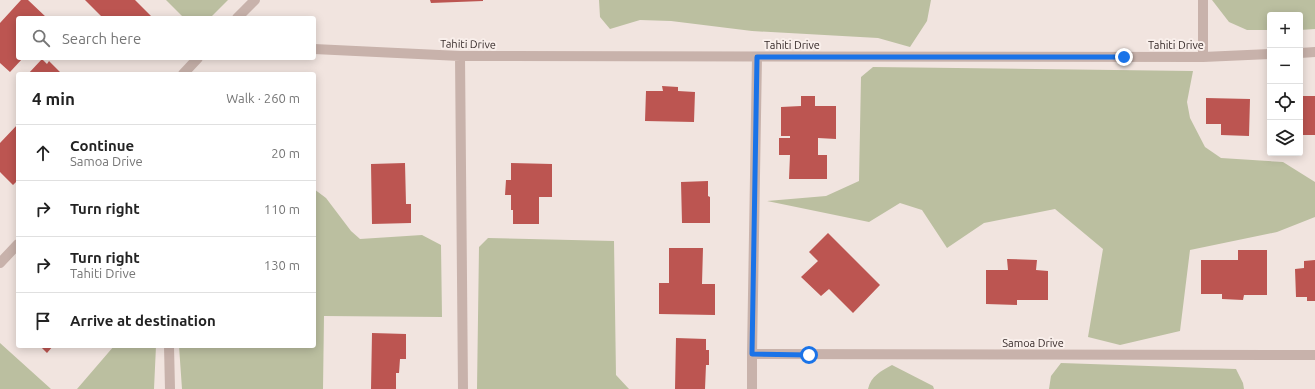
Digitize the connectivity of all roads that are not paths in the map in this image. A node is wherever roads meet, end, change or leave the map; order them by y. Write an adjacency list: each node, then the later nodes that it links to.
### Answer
1 (254, 0): 3 (street)
2 (1203, 0): 10 (street)
3 (239, 16)
4 (316, 49): 8 (street, Tahiti Drive)
5 (1315, 52): 6 (street)
6 (1303, 53)
7 (1267, 54): 10 (street, Tahiti Drive)
8 (460, 56): 9 (street, Tahiti Drive); 19 (street)
9 (757, 57): 10 (street, Tahiti Drive); 16 (street)
10 (1203, 57)
11 (196, 60): 12 (street)
12 (185, 72)
13 (16, 246): 14 (street)
14 (0, 263)
15 (169, 348): 18 (street)
16 (752, 354): 17 (street, Samoa Drive); 20 (street)
17 (1315, 355)
18 (170, 389)
19 (463, 389)
20 (752, 389)

